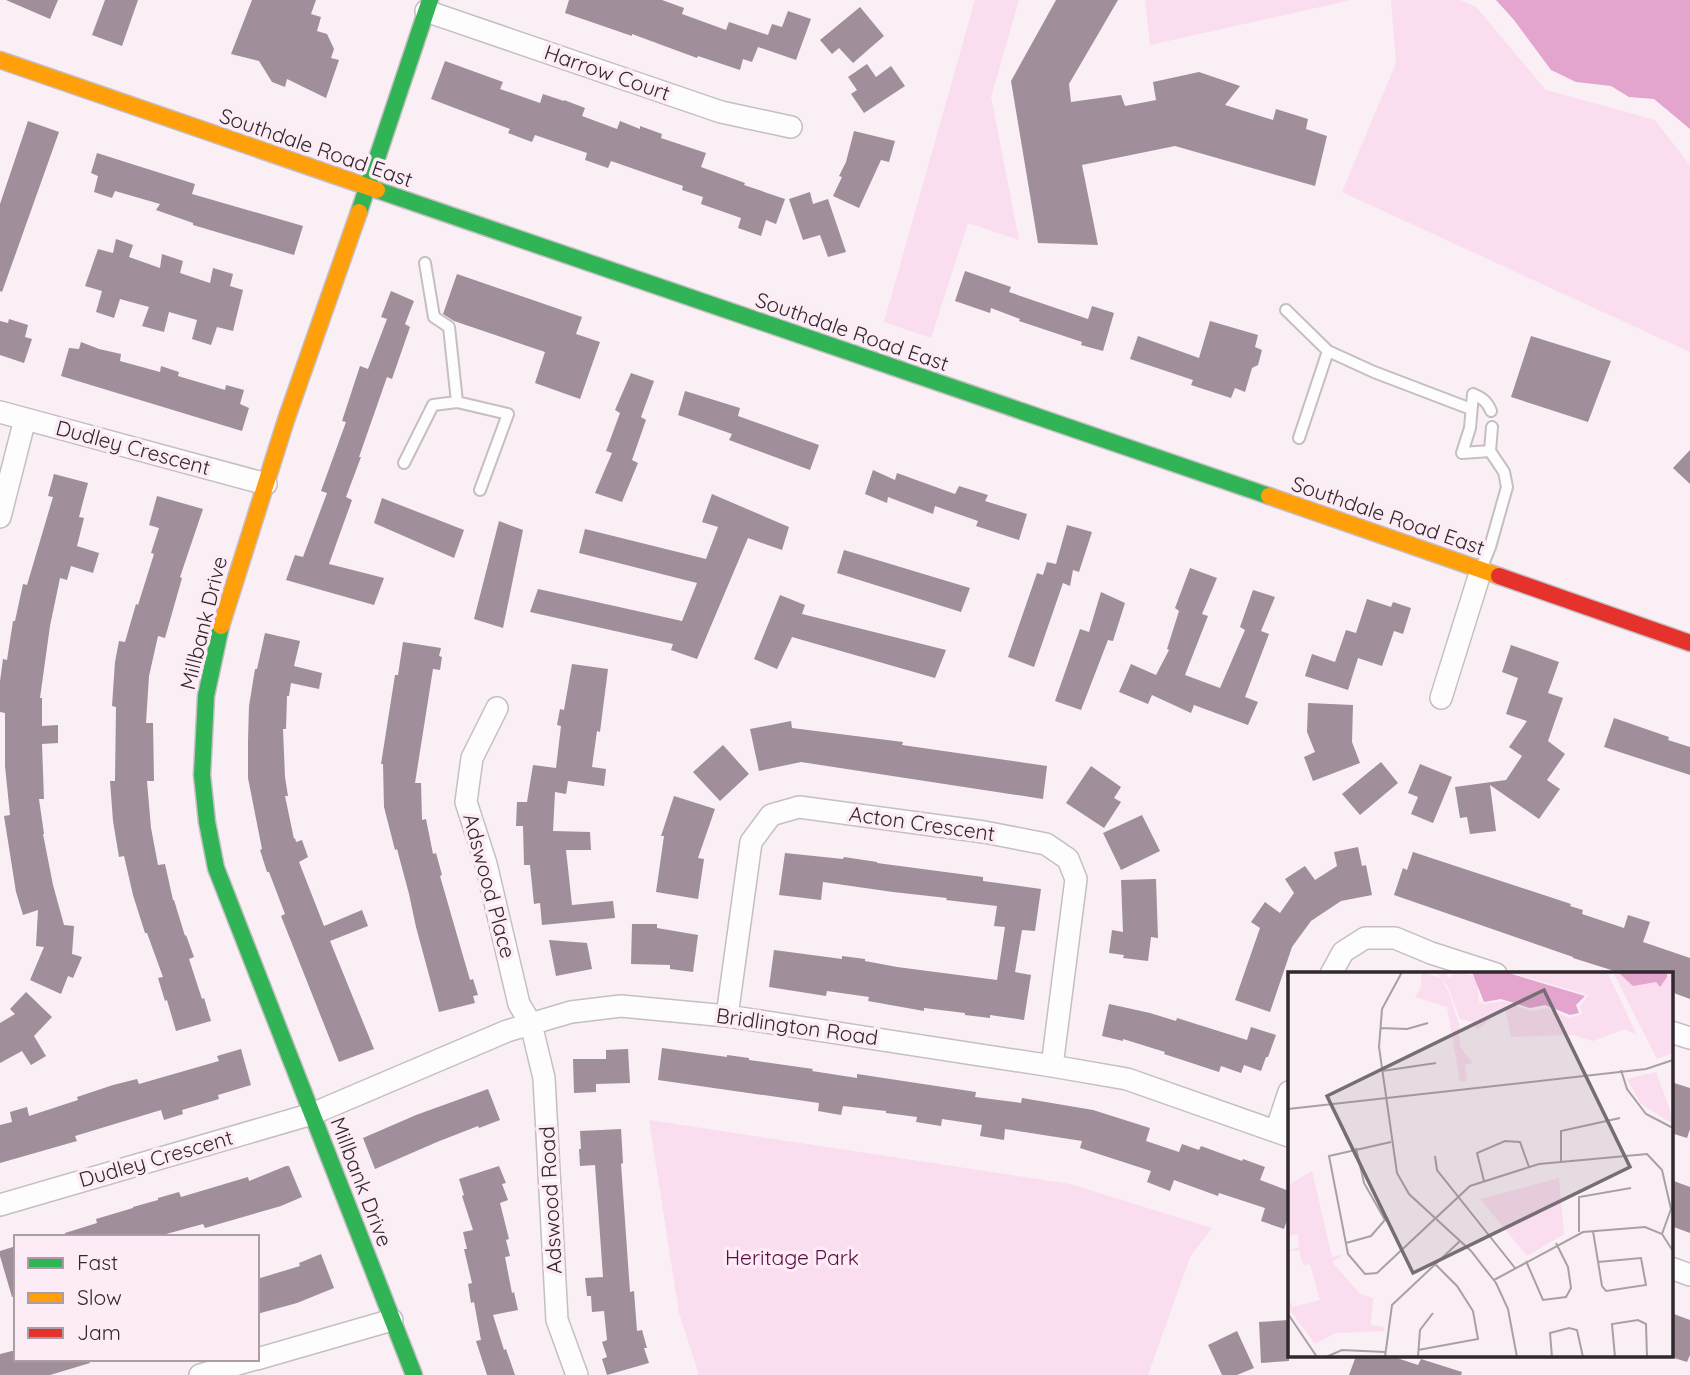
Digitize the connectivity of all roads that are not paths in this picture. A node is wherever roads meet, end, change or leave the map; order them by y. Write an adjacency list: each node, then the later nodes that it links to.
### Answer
1 (428, 6): 3 (street, Harrow Court); 4 (main road, Millbank Drive)
2 (0, 60): 4 (main road, Southdale Road East)
3 (790, 127)
4 (367, 188): 17 (main road, Millbank Drive); 20 (main road, Southdale Road East)
5 (425, 263): 8 (lane)
6 (1286, 310): 7 (lane)
7 (1328, 351): 9 (lane); 14 (lane)
8 (457, 402): 16 (lane); 18 (lane)
9 (1471, 409): 10 (lane); 15 (lane)
10 (1491, 411)
11 (0, 412): 12 (street, Dudley Crescent)
12 (25, 419): 17 (street, Dudley Crescent); 19 (street)
13 (1492, 427): 15 (lane)
14 (1298, 438)
15 (1490, 451): 20 (lane)
16 (404, 463)
17 (265, 484): 32 (main road, Millbank Drive)
18 (480, 490)
19 (0, 517)
20 (1481, 570): 21 (main road, Southdale Road East); 22 (street)
21 (1690, 643)
22 (1441, 698)
23 (497, 708): 27 (street, Adswood Place)
24 (1332, 972): 25 (street)
25 (1490, 972)
26 (727, 1016): 27 (street, Bridlington Road); 30 (street, Bridlington Road); 30 (street, Acton Crescent)
27 (531, 1024): 32 (street, Bridlington Road); 42 (street, Adswood Road)
28 (1672, 1031): 29 (street)
29 (1690, 1038)
30 (1052, 1066): 33 (street, Bridlington Road)
31 (1288, 1099): 33 (street)
32 (312, 1114): 34 (street, Dudley Crescent); 37 (main road, Millbank Drive)
33 (1283, 1133)
34 (0, 1205)
35 (1672, 1268): 36 (street)
36 (1690, 1275)
37 (392, 1320): 38 (street); 41 (main road, Millbank Drive)
38 (259, 1358)
39 (249, 1361): 40 (street)
40 (200, 1375)
41 (414, 1375)
42 (577, 1375)

